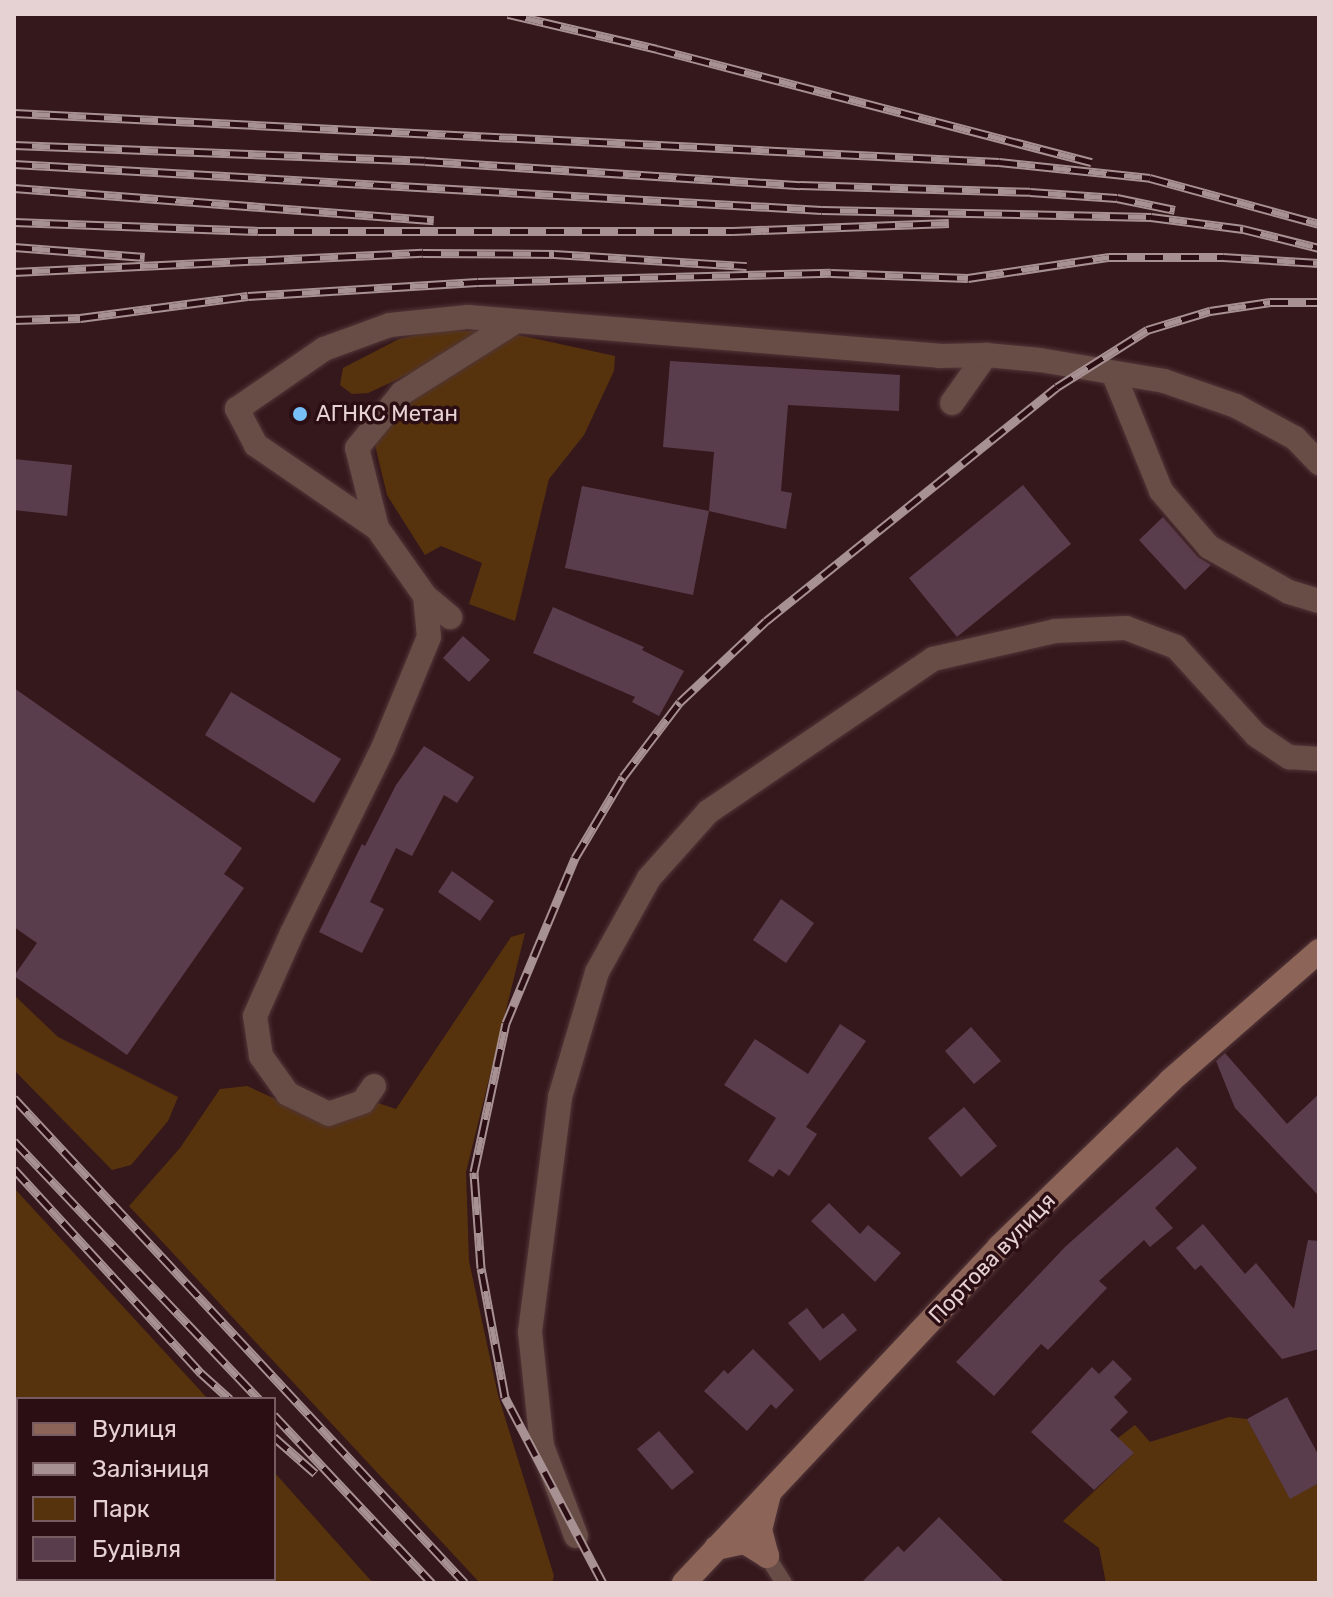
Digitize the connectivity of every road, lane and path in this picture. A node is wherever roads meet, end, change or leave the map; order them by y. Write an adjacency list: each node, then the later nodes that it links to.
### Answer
1 (513, 323): 2 (street); 6 (street); 6 (street)
2 (986, 355): 3 (street); 4 (street)
3 (1114, 375): 5 (street); 8 (street)
4 (952, 403)
5 (1319, 463)
6 (377, 528): 7 (street)
7 (425, 596): 9 (street); 12 (street)
8 (1319, 601)
9 (450, 617)
10 (1319, 759): 14 (street)
11 (1319, 951): 13 (street, Портова вулиця)
12 (374, 1086)
13 (770, 1491): 15 (street, Портова вулиця); 16 (street)
14 (576, 1536)
15 (716, 1548): 16 (street); 17 (street, Портова вулиця)
16 (767, 1556): 18 (lane)
17 (684, 1583)
18 (784, 1583)

